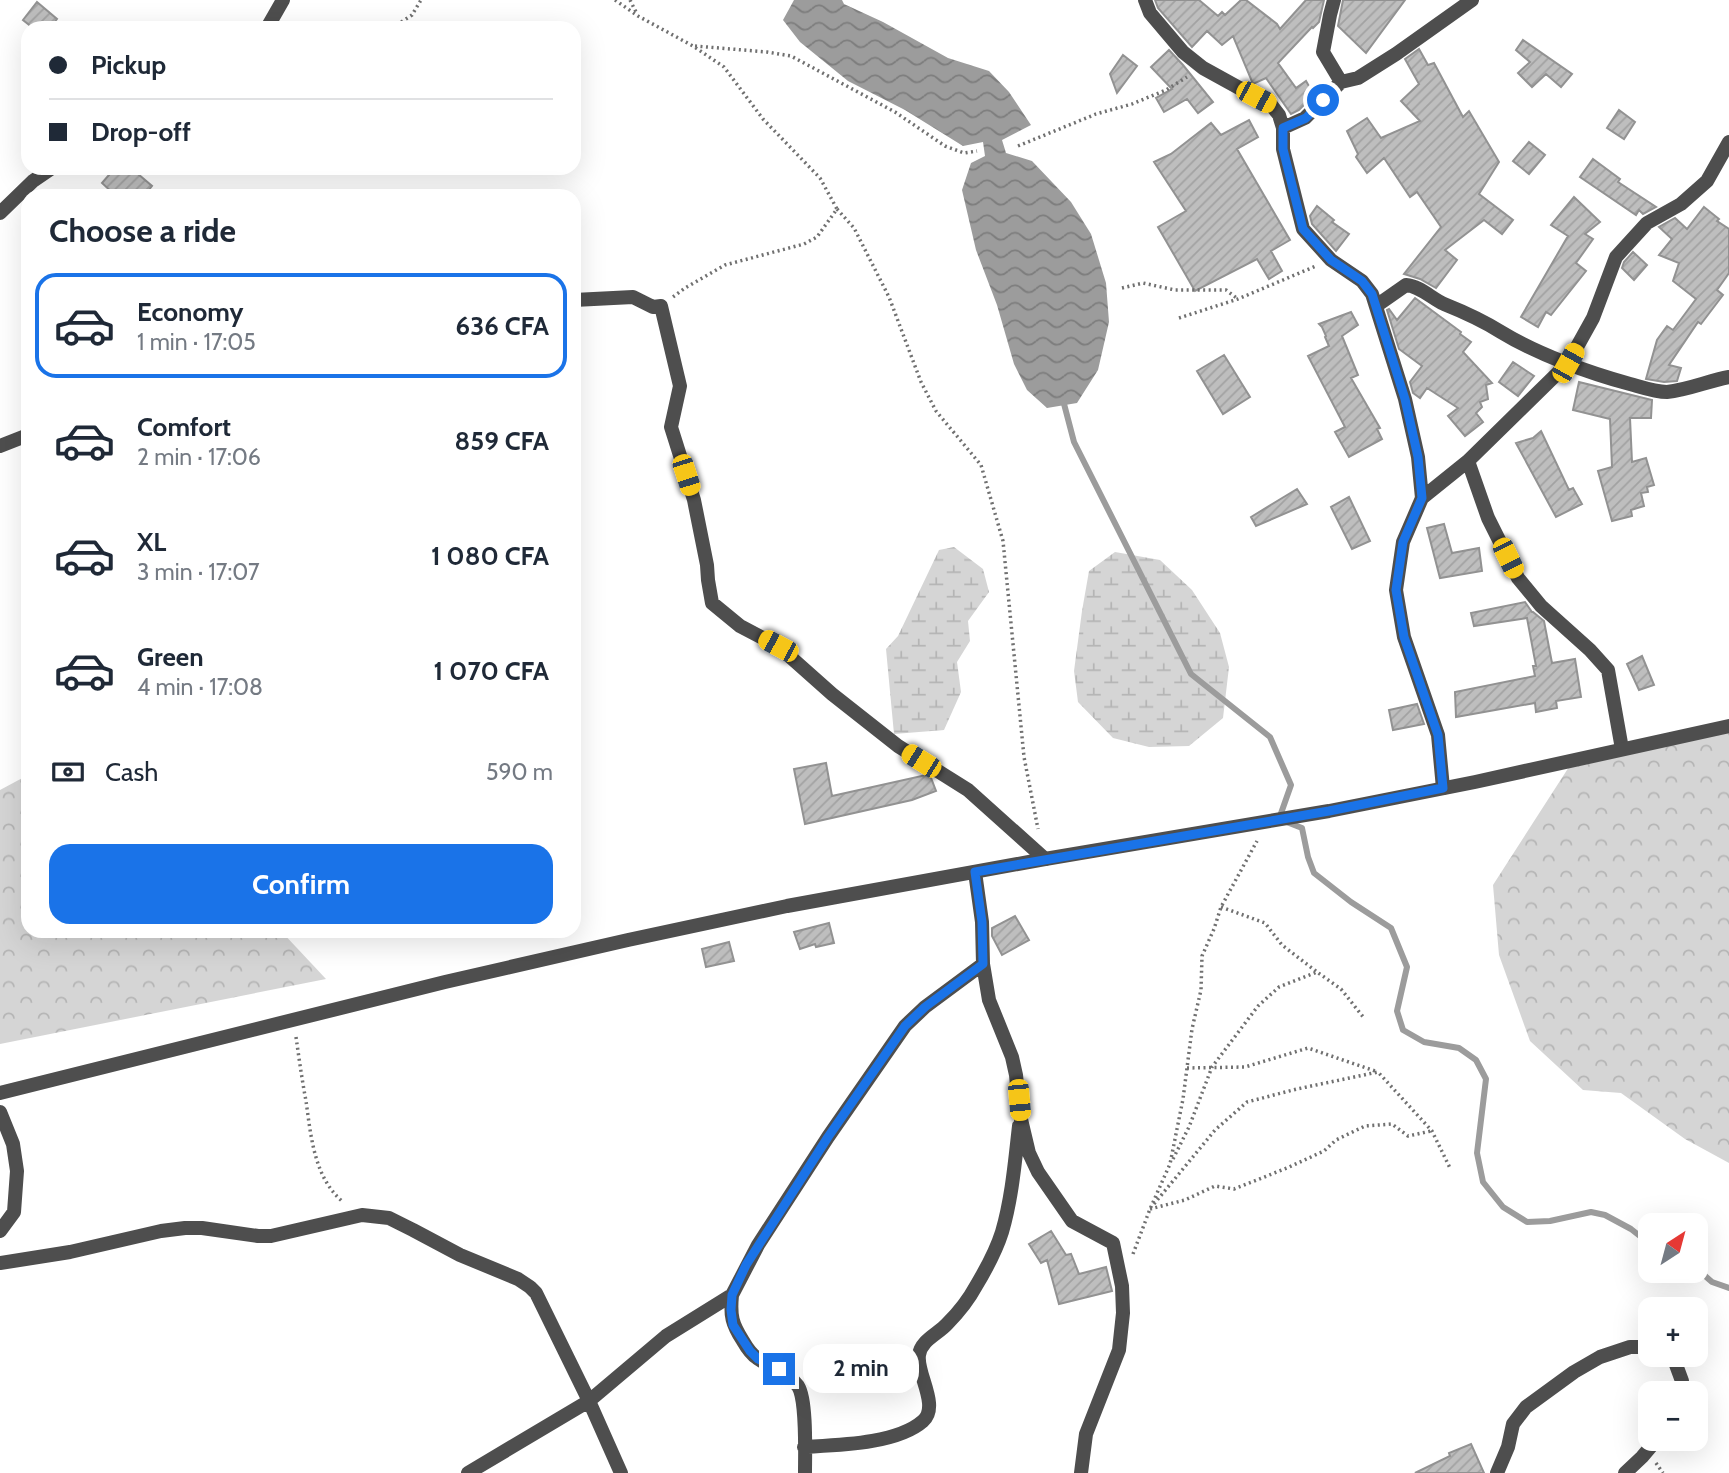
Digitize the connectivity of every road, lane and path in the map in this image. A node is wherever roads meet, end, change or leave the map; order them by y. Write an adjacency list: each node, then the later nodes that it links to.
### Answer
1 (283, 0): 9 (street)
2 (421, 0): 10 (path)
3 (615, 0): 8 (path)
4 (630, 0): 8 (path)
5 (1145, 0): 12 (street)
6 (1334, 0): 13 (street)
7 (1472, 0): 13 (street)
8 (638, 16): 11 (path)
9 (271, 21)
10 (403, 21)
11 (693, 46): 17 (path); 21 (path)
12 (1203, 68): 14 (street); 16 (path)
13 (1341, 82): 14 (street)
14 (1283, 128): 23 (street)
15 (1729, 142): 30 (street)
16 (1018, 146)
17 (977, 151)
18 (42, 175): 19 (street)
19 (25, 189)
20 (21, 193): 22 (street)
21 (837, 209): 27 (path); 40 (path)
22 (0, 213)
23 (1331, 260): 25 (path); 28 (street)
24 (1122, 288): 25 (path)
25 (1238, 299): 29 (path)
26 (581, 300): 27 (street)
27 (661, 306): 40 (street)
28 (1376, 306): 30 (street); 35 (street)
29 (1179, 318)
30 (1568, 363): 31 (street); 34 (street)
31 (1729, 377)
32 (21, 438): 33 (street)
33 (0, 446)
34 (1468, 461): 35 (street); 37 (street)
35 (1422, 498): 38 (street)
36 (1729, 726): 37 (street)
37 (1622, 749): 38 (street)
38 (1443, 788): 39 (street)
39 (1279, 819): 40 (street); 42 (path)
40 (1045, 859): 41 (street)
41 (975, 872): 43 (street); 46 (street)
42 (1221, 907): 44 (path); 48 (path)
43 (983, 964): 52 (street); 61 (street)
44 (1317, 972): 45 (path); 47 (path)
45 (1364, 1018)
46 (293, 1021): 50 (street); 57 (path)
47 (1212, 1067): 48 (path); 49 (path); 54 (path)
48 (1187, 1068): 54 (path)
49 (1378, 1072): 53 (path); 56 (path)
50 (0, 1093)
51 (0, 1112): 58 (street)
52 (1020, 1115): 60 (street); 64 (street)
53 (1432, 1131): 55 (path); 56 (path)
54 (1170, 1164): 56 (path)
55 (1450, 1168)
56 (1150, 1209): 60 (path)
57 (362, 1215): 59 (street); 63 (street)
58 (0, 1231)
59 (0, 1263)
60 (1122, 1286): 69 (street)
61 (732, 1295): 63 (street); 64 (street)
62 (1638, 1347): 70 (street)
63 (589, 1401): 66 (street); 67 (street)
64 (804, 1447): 68 (street)
65 (1647, 1451): 71 (street)
66 (616, 1471)
67 (468, 1473)
68 (805, 1473)
69 (1080, 1473)
70 (1497, 1473)
71 (1625, 1473)

